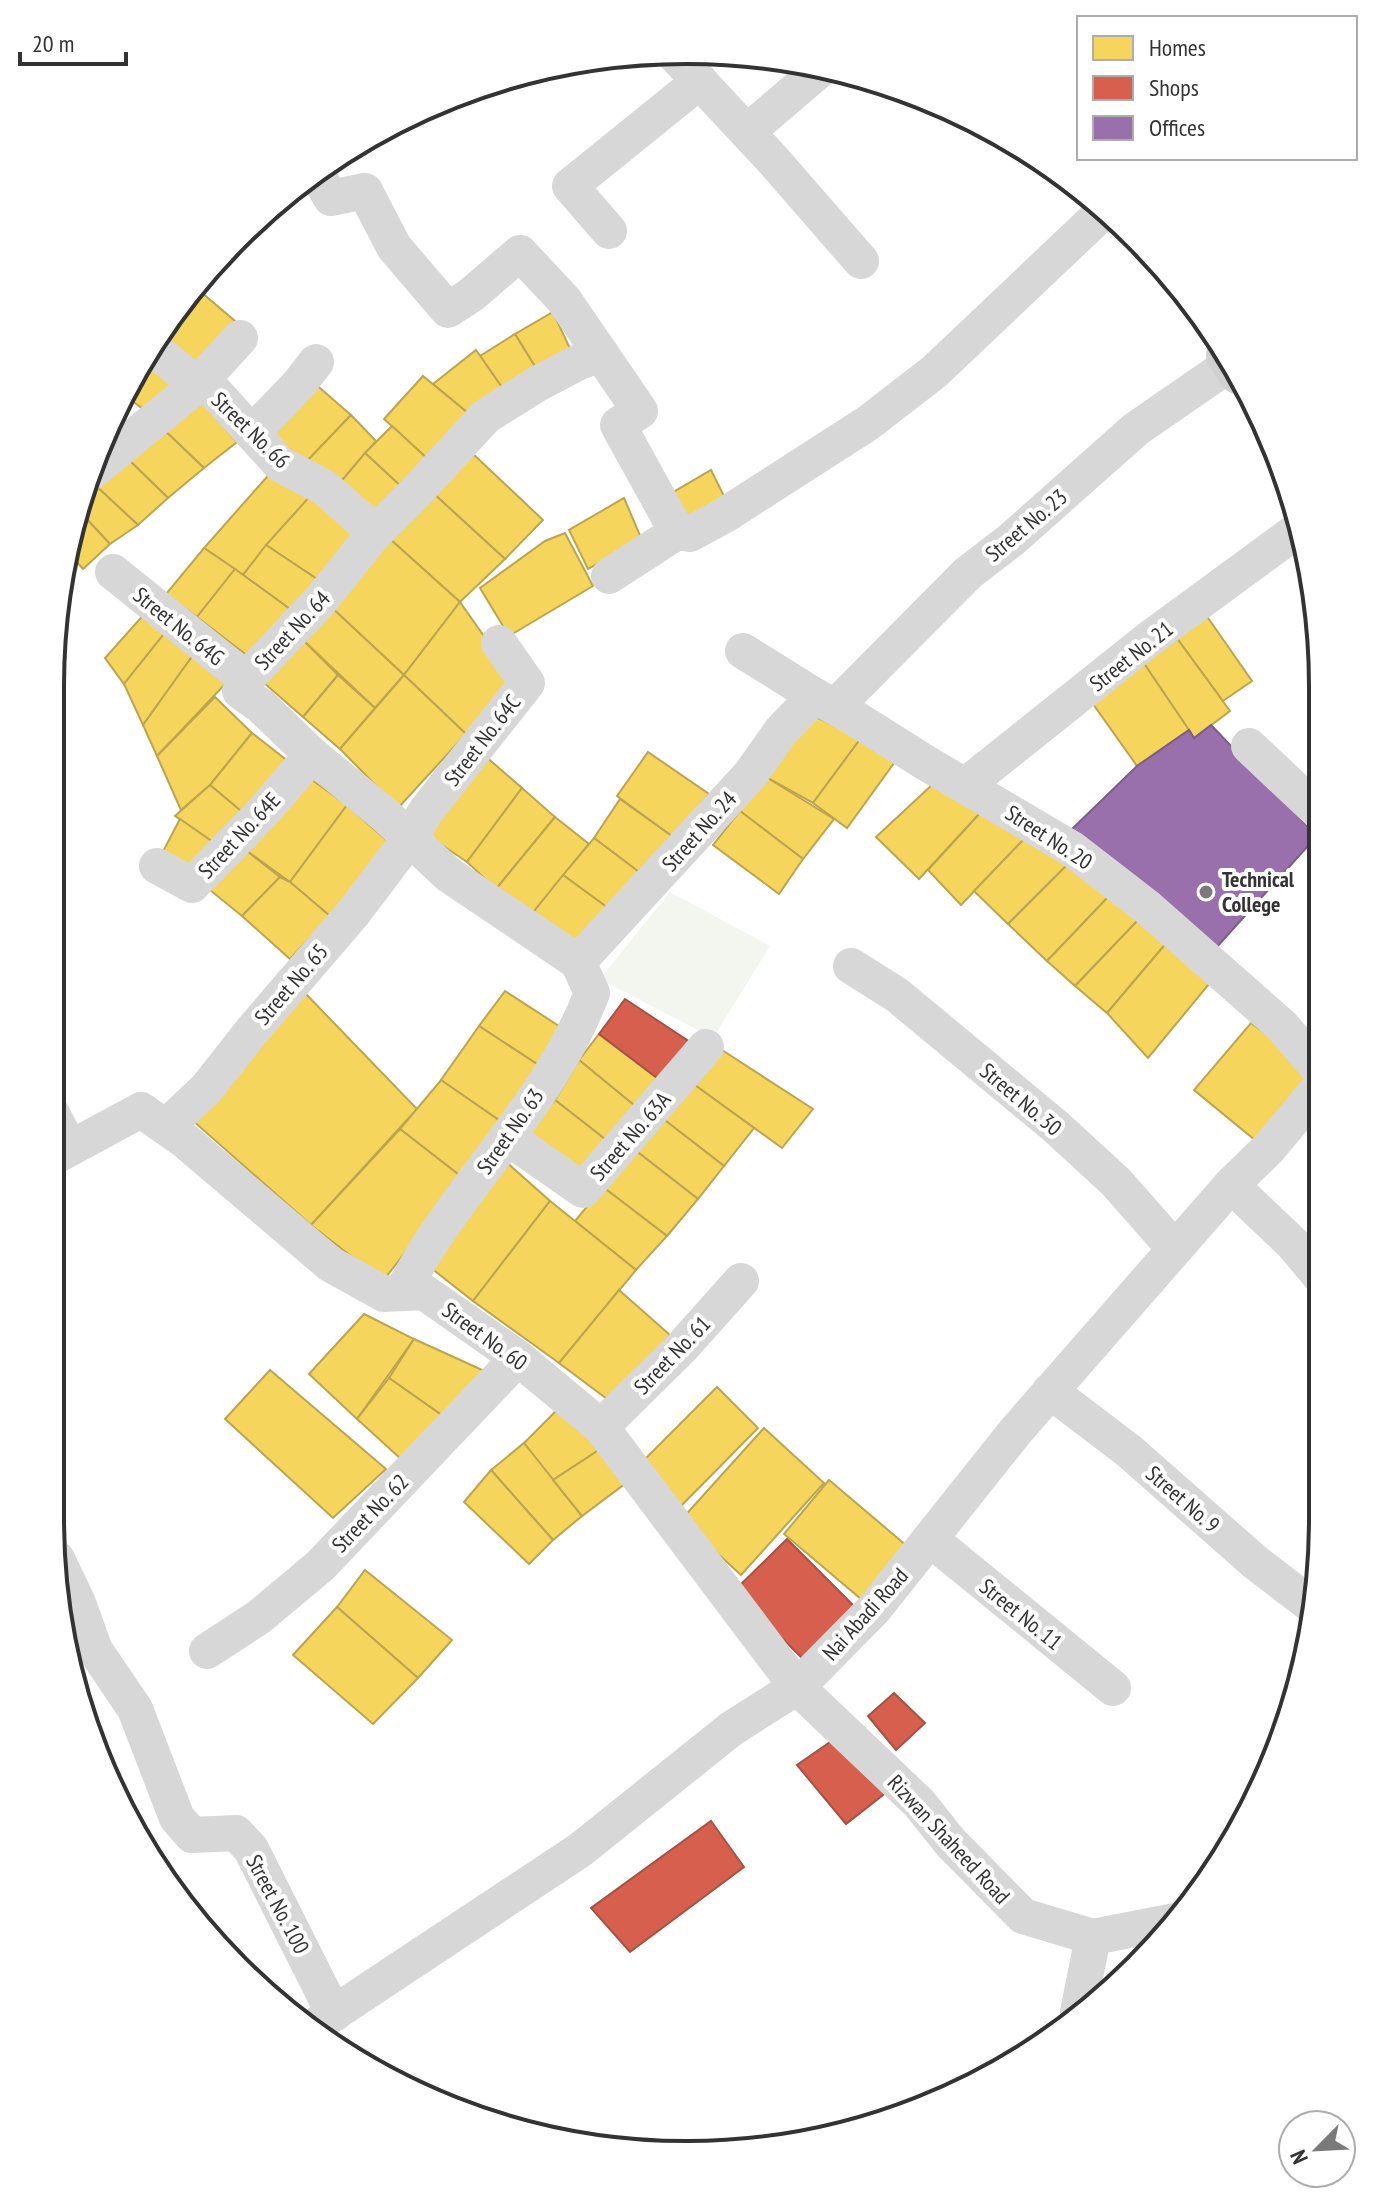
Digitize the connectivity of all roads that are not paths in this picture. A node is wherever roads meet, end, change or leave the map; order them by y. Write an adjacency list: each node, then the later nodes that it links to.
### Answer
1 (684, 64): 3 (street)
2 (812, 77): 4 (street)
3 (700, 81): 4 (street); 7 (street)
4 (747, 132): 8 (street)
5 (322, 183): 11 (street)
6 (1097, 218): 18 (street)
7 (609, 231)
8 (861, 261)
9 (240, 338): 14 (street)
10 (160, 354): 14 (street)
11 (601, 354): 17 (street, Street No. 64); 18 (street)
12 (316, 362): 15 (street)
13 (1222, 369): 25 (street, Street No. 23)
14 (197, 385): 15 (street, Street No. 66); 16 (street, Street No. 66)
15 (252, 433): 17 (street, Street No. 66)
16 (107, 459)
17 (375, 532): 24 (street, Street No. 64)
18 (677, 532): 21 (street)
19 (1290, 536): 28 (street, Street No. 21)
20 (113, 572): 24 (street, Street No. 64G)
21 (609, 576)
22 (499, 643): 30 (street, Street No. 64C)
23 (743, 651): 25 (street, Street No. 20)
24 (246, 679): 27 (street, Street No. 64)
25 (825, 701): 28 (street, Street No. 20); 32 (street, Street No. 24)
26 (1249, 746): 29 (street)
27 (312, 755): 30 (street, Street No. 64); 31 (street, Street No. 64E)
28 (966, 785): 35 (street, Street No. 20)
29 (1309, 803)
30 (410, 838): 32 (street, Street No. 64); 37 (street, Street No. 65)
31 (157, 866)
32 (578, 962): 38 (street, Street No. 63)
33 (851, 966): 41 (street, Street No. 30)
34 (706, 1047): 38 (street, Street No. 63A)
35 (1309, 1057)
36 (1309, 1100): 40 (street, Nai Abadi Road)
37 (167, 1126): 39 (street, Street No. 60); 44 (street, Street No. 60)
38 (507, 1137): 44 (street, Street No. 63)
39 (64, 1151)
40 (1231, 1185): 41 (street, Nai Abadi Road); 42 (street)
41 (1175, 1249): 46 (street, Nai Abadi Road)
42 (1309, 1263)
43 (741, 1281): 47 (street, Street No. 61)
44 (401, 1293): 45 (street, Street No. 60)
45 (518, 1358): 47 (street, Street No. 60); 51 (street, Street No. 62)
46 (1050, 1391): 48 (street, Nai Abadi Road); 50 (street, Street No. 9)
47 (601, 1427): 52 (street, Street No. 60)
48 (930, 1539): 52 (street, Nai Abadi Road); 53 (street, Street No. 11)
49 (67, 1580): 57 (street, Street No. 100)
50 (1304, 1600)
51 (207, 1651)
52 (797, 1687): 55 (street, Rizwan Shaheed Road); 57 (street, Nai Abadi Road)
53 (1113, 1688)
54 (1159, 1924): 55 (street, Rizwan Shaheed Road)
55 (1093, 1937): 56 (street)
56 (1080, 2000)
57 (322, 2022)

